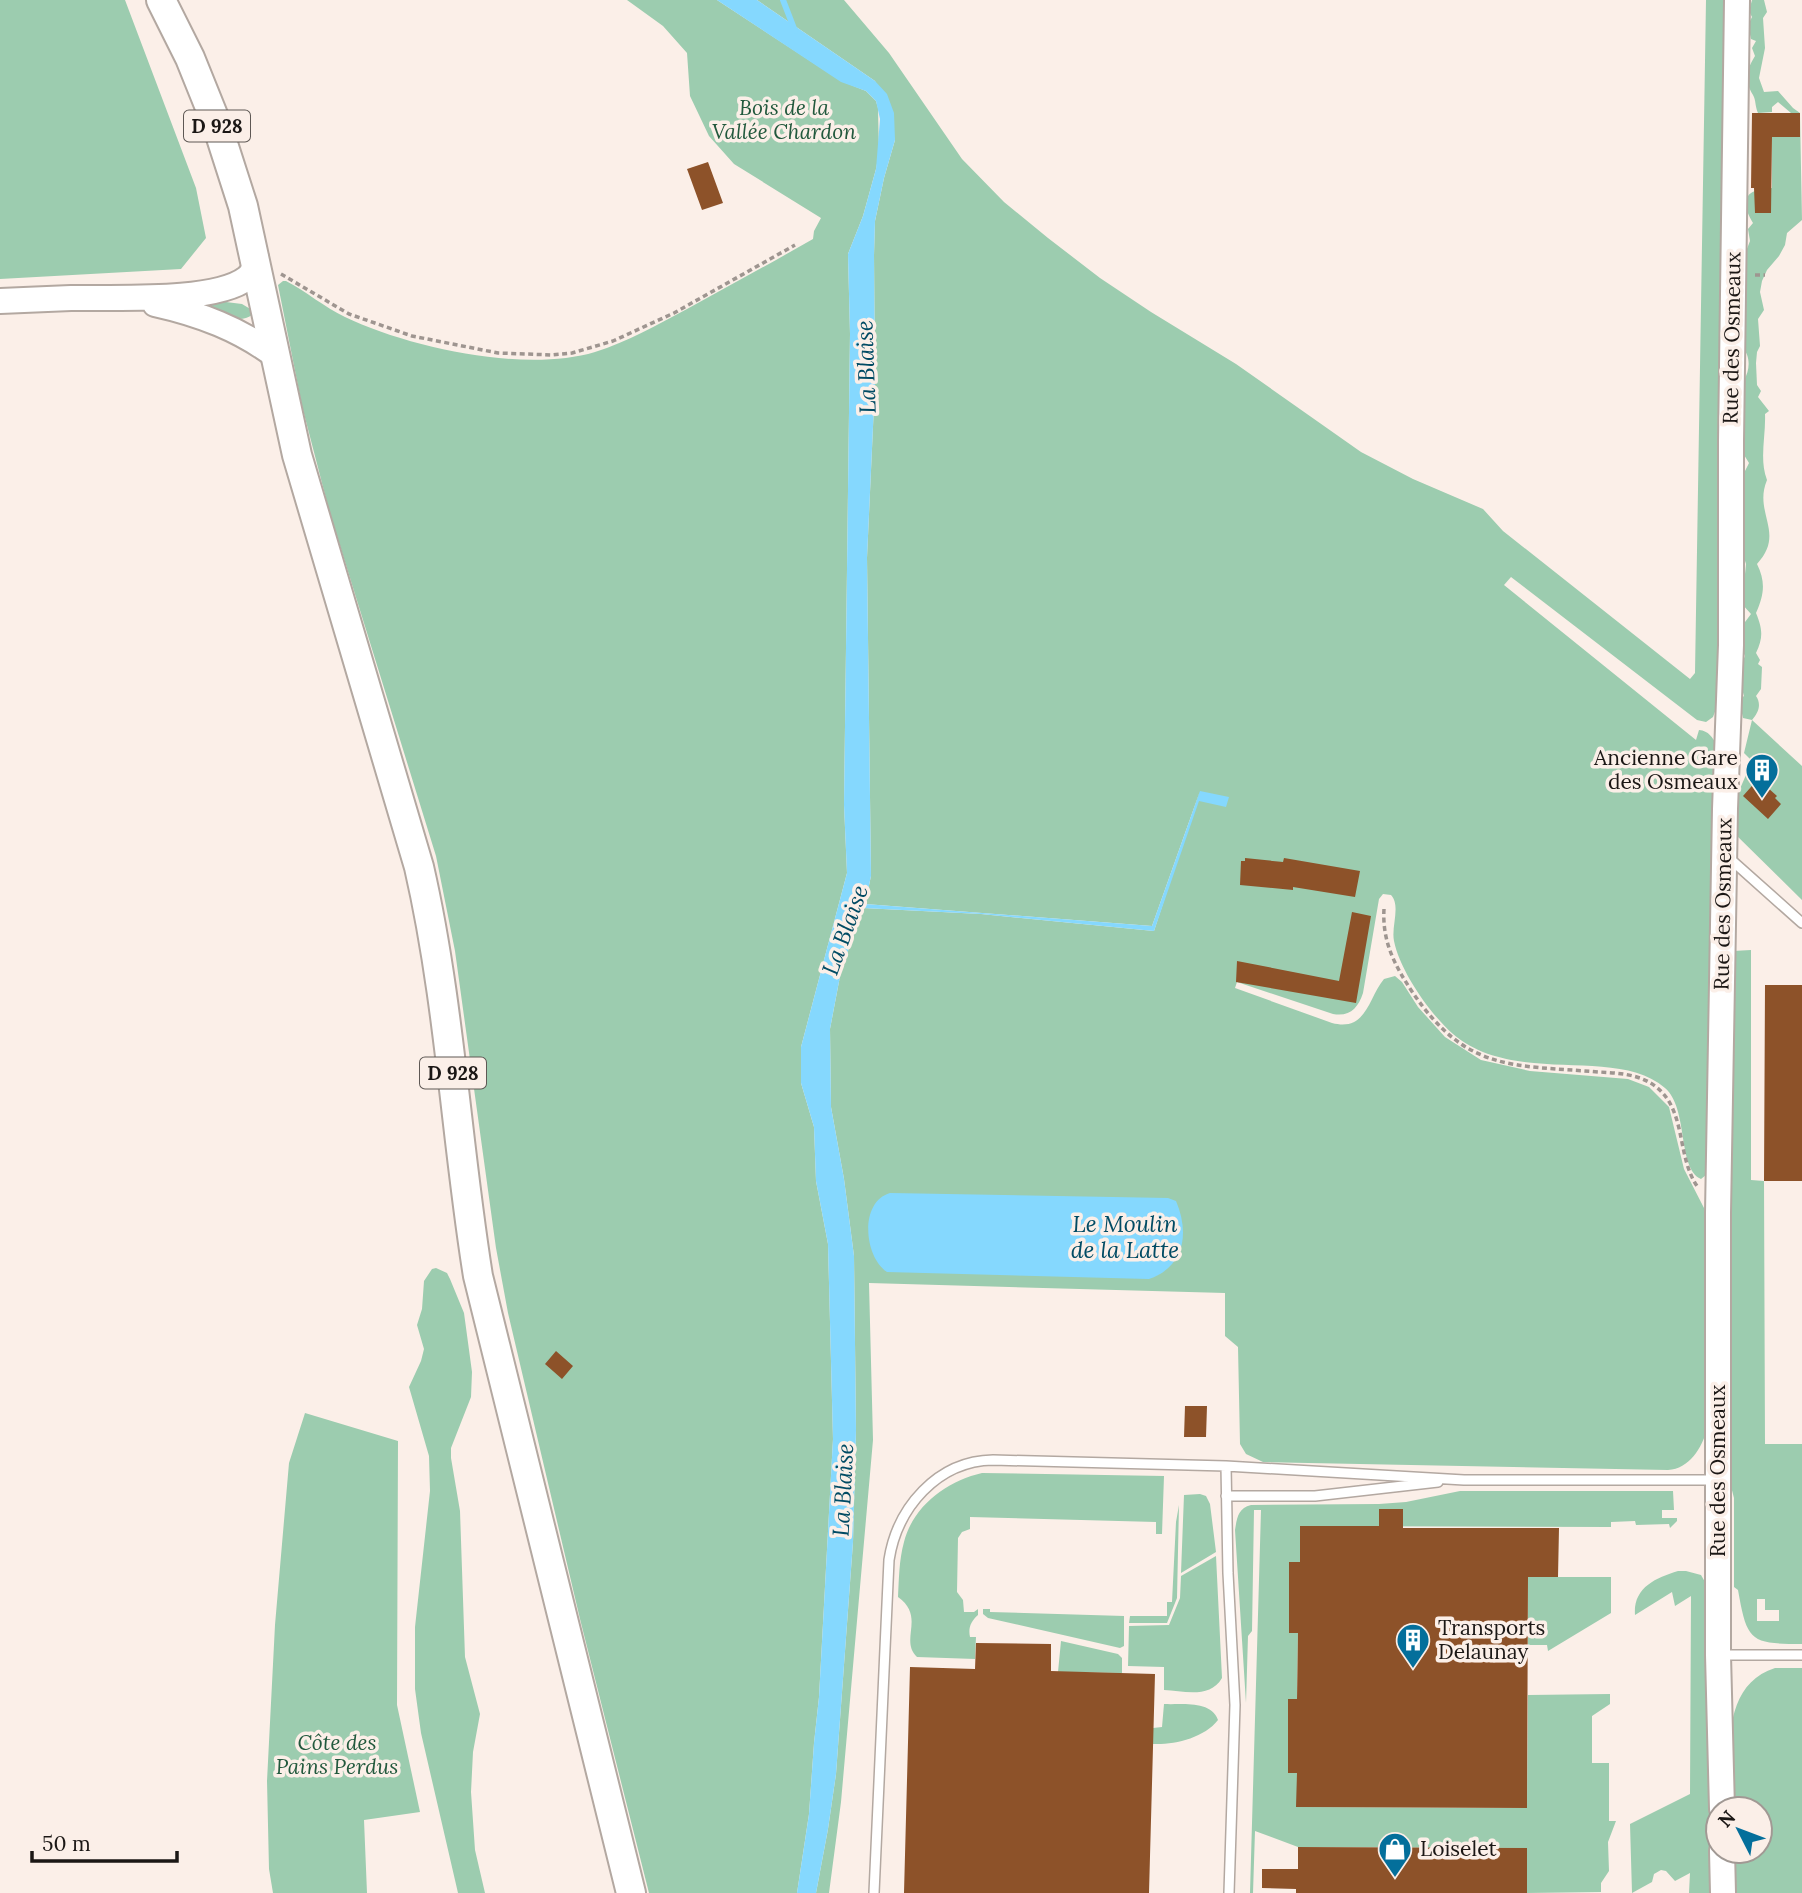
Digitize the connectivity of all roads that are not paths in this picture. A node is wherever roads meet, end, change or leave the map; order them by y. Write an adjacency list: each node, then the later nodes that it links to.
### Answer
1 (161, 0): 3 (main road, D 928)
2 (1737, 0): 7 (main road, Rue des Osmeaux)
3 (256, 258): 4 (main road); 6 (main road, D 928)
4 (130, 298): 5 (main road); 6 (main road)
5 (0, 301)
6 (277, 357): 17 (main road, D 928)
7 (1724, 853): 8 (lane); 11 (main road, Rue des Osmeaux)
8 (1802, 923)
9 (1226, 1466): 10 (lane); 12 (lane); 18 (lane)
10 (1464, 1480): 11 (lane); 12 (lane)
11 (1718, 1480): 13 (main road, Rue des Osmeaux)
12 (1226, 1496): 19 (lane)
13 (1718, 1655): 14 (lane); 15 (main road, Rue des Osmeaux)
14 (1802, 1655)
15 (1721, 1795)
16 (1722, 1865): 20 (main road)
17 (631, 1893)
18 (874, 1893)
19 (1229, 1893)
20 (1723, 1893)

